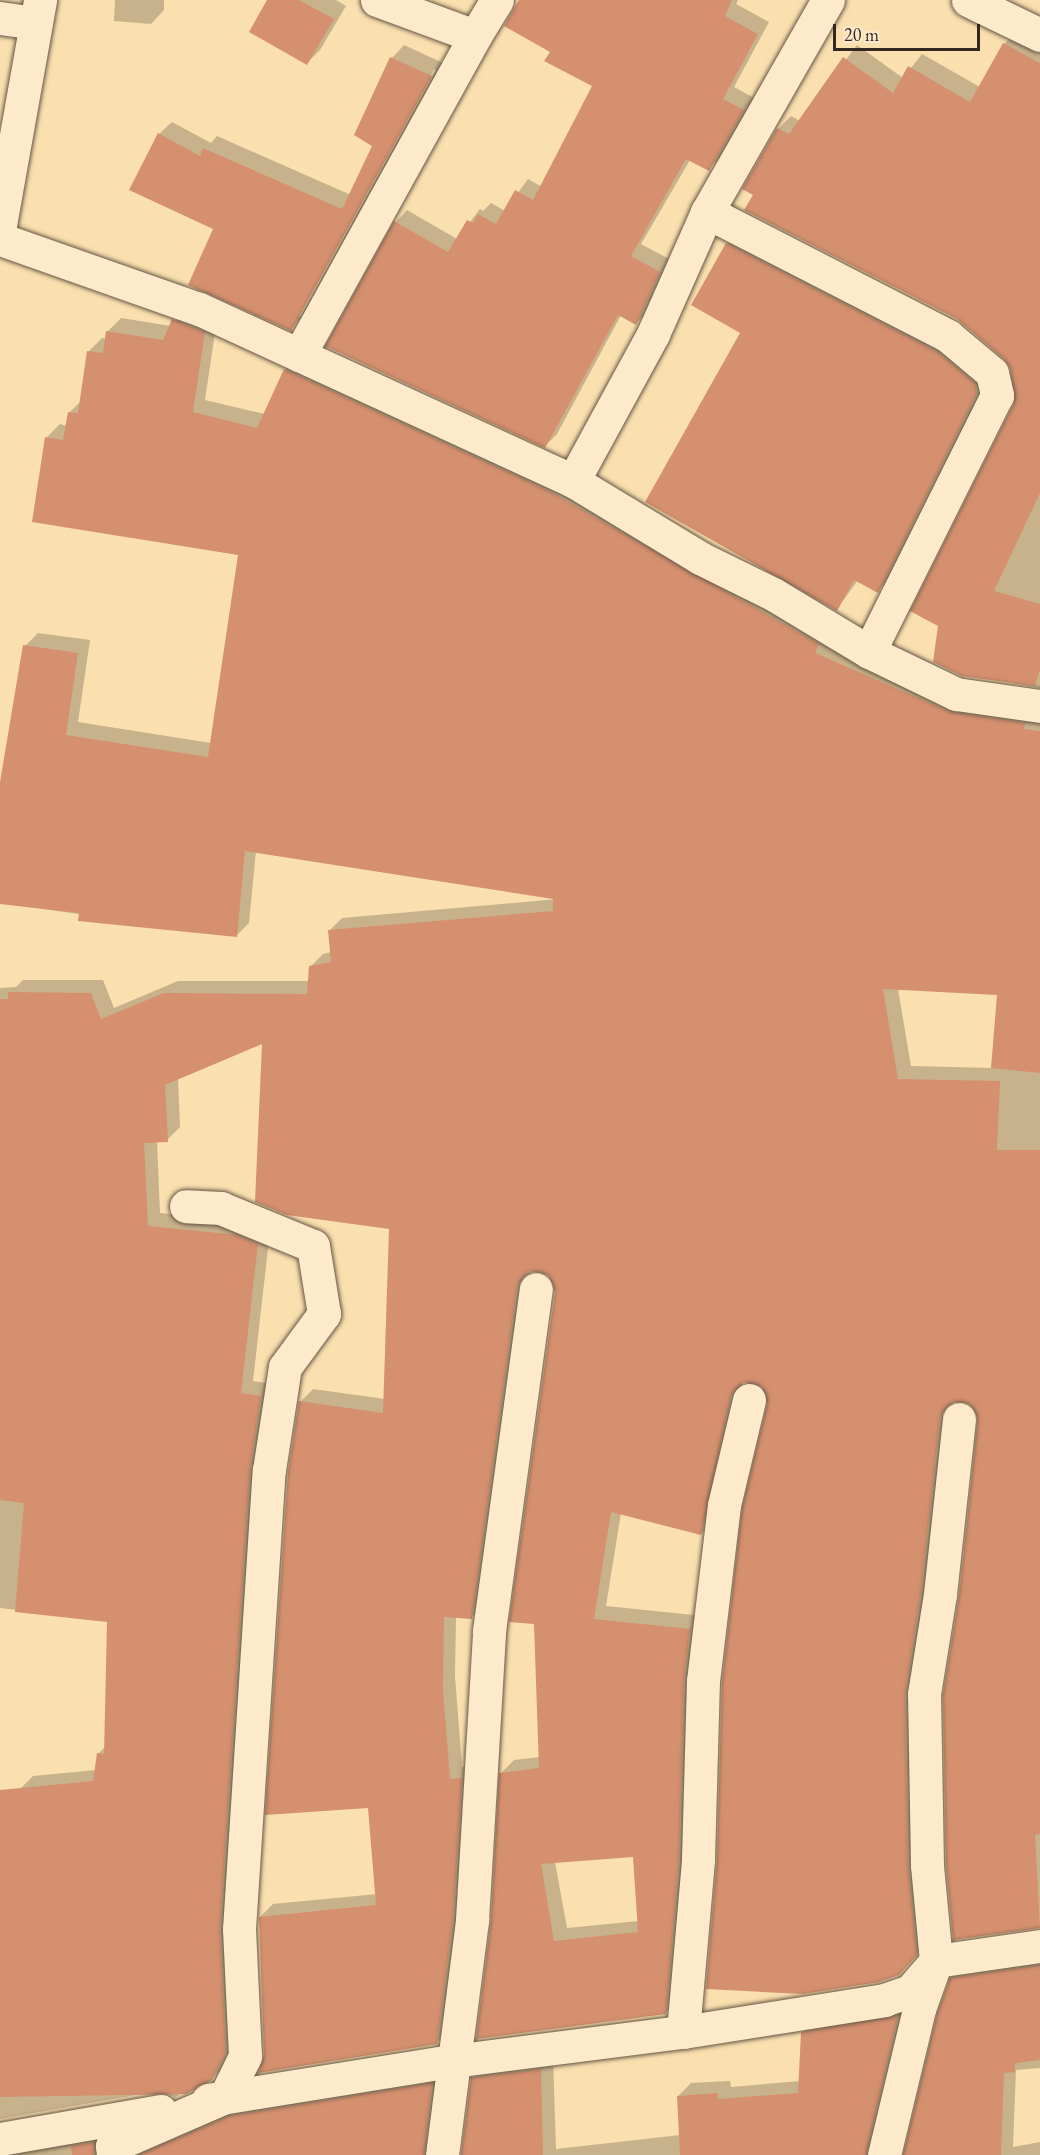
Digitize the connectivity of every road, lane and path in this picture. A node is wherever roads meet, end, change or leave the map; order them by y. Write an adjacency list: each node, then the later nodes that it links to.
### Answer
1 (377, 0): 8 (street)
2 (497, 0): 8 (street)
3 (828, 0): 9 (street)
4 (968, 0): 7 (street)
5 (38, 12): 6 (street); 10 (street)
6 (0, 18)
7 (1040, 35)
8 (475, 36): 12 (street)
9 (707, 212): 13 (street); 14 (street)
10 (0, 225)
11 (0, 239): 12 (street)
12 (299, 355): 13 (street)
13 (573, 481): 14 (street)
14 (869, 652): 15 (street)
15 (1040, 706)
16 (186, 1206): 24 (street)
17 (536, 1289): 23 (street)
18 (749, 1400): 22 (street)
19 (959, 1419): 21 (street)
20 (1040, 1946): 21 (street)
21 (936, 1961): 22 (street); 28 (street)
22 (683, 2032): 23 (street)
23 (452, 2061): 24 (street); 27 (street)
24 (225, 2097): 25 (street); 26 (street)
25 (0, 2139)
26 (113, 2155)
27 (442, 2155)
28 (884, 2155)

